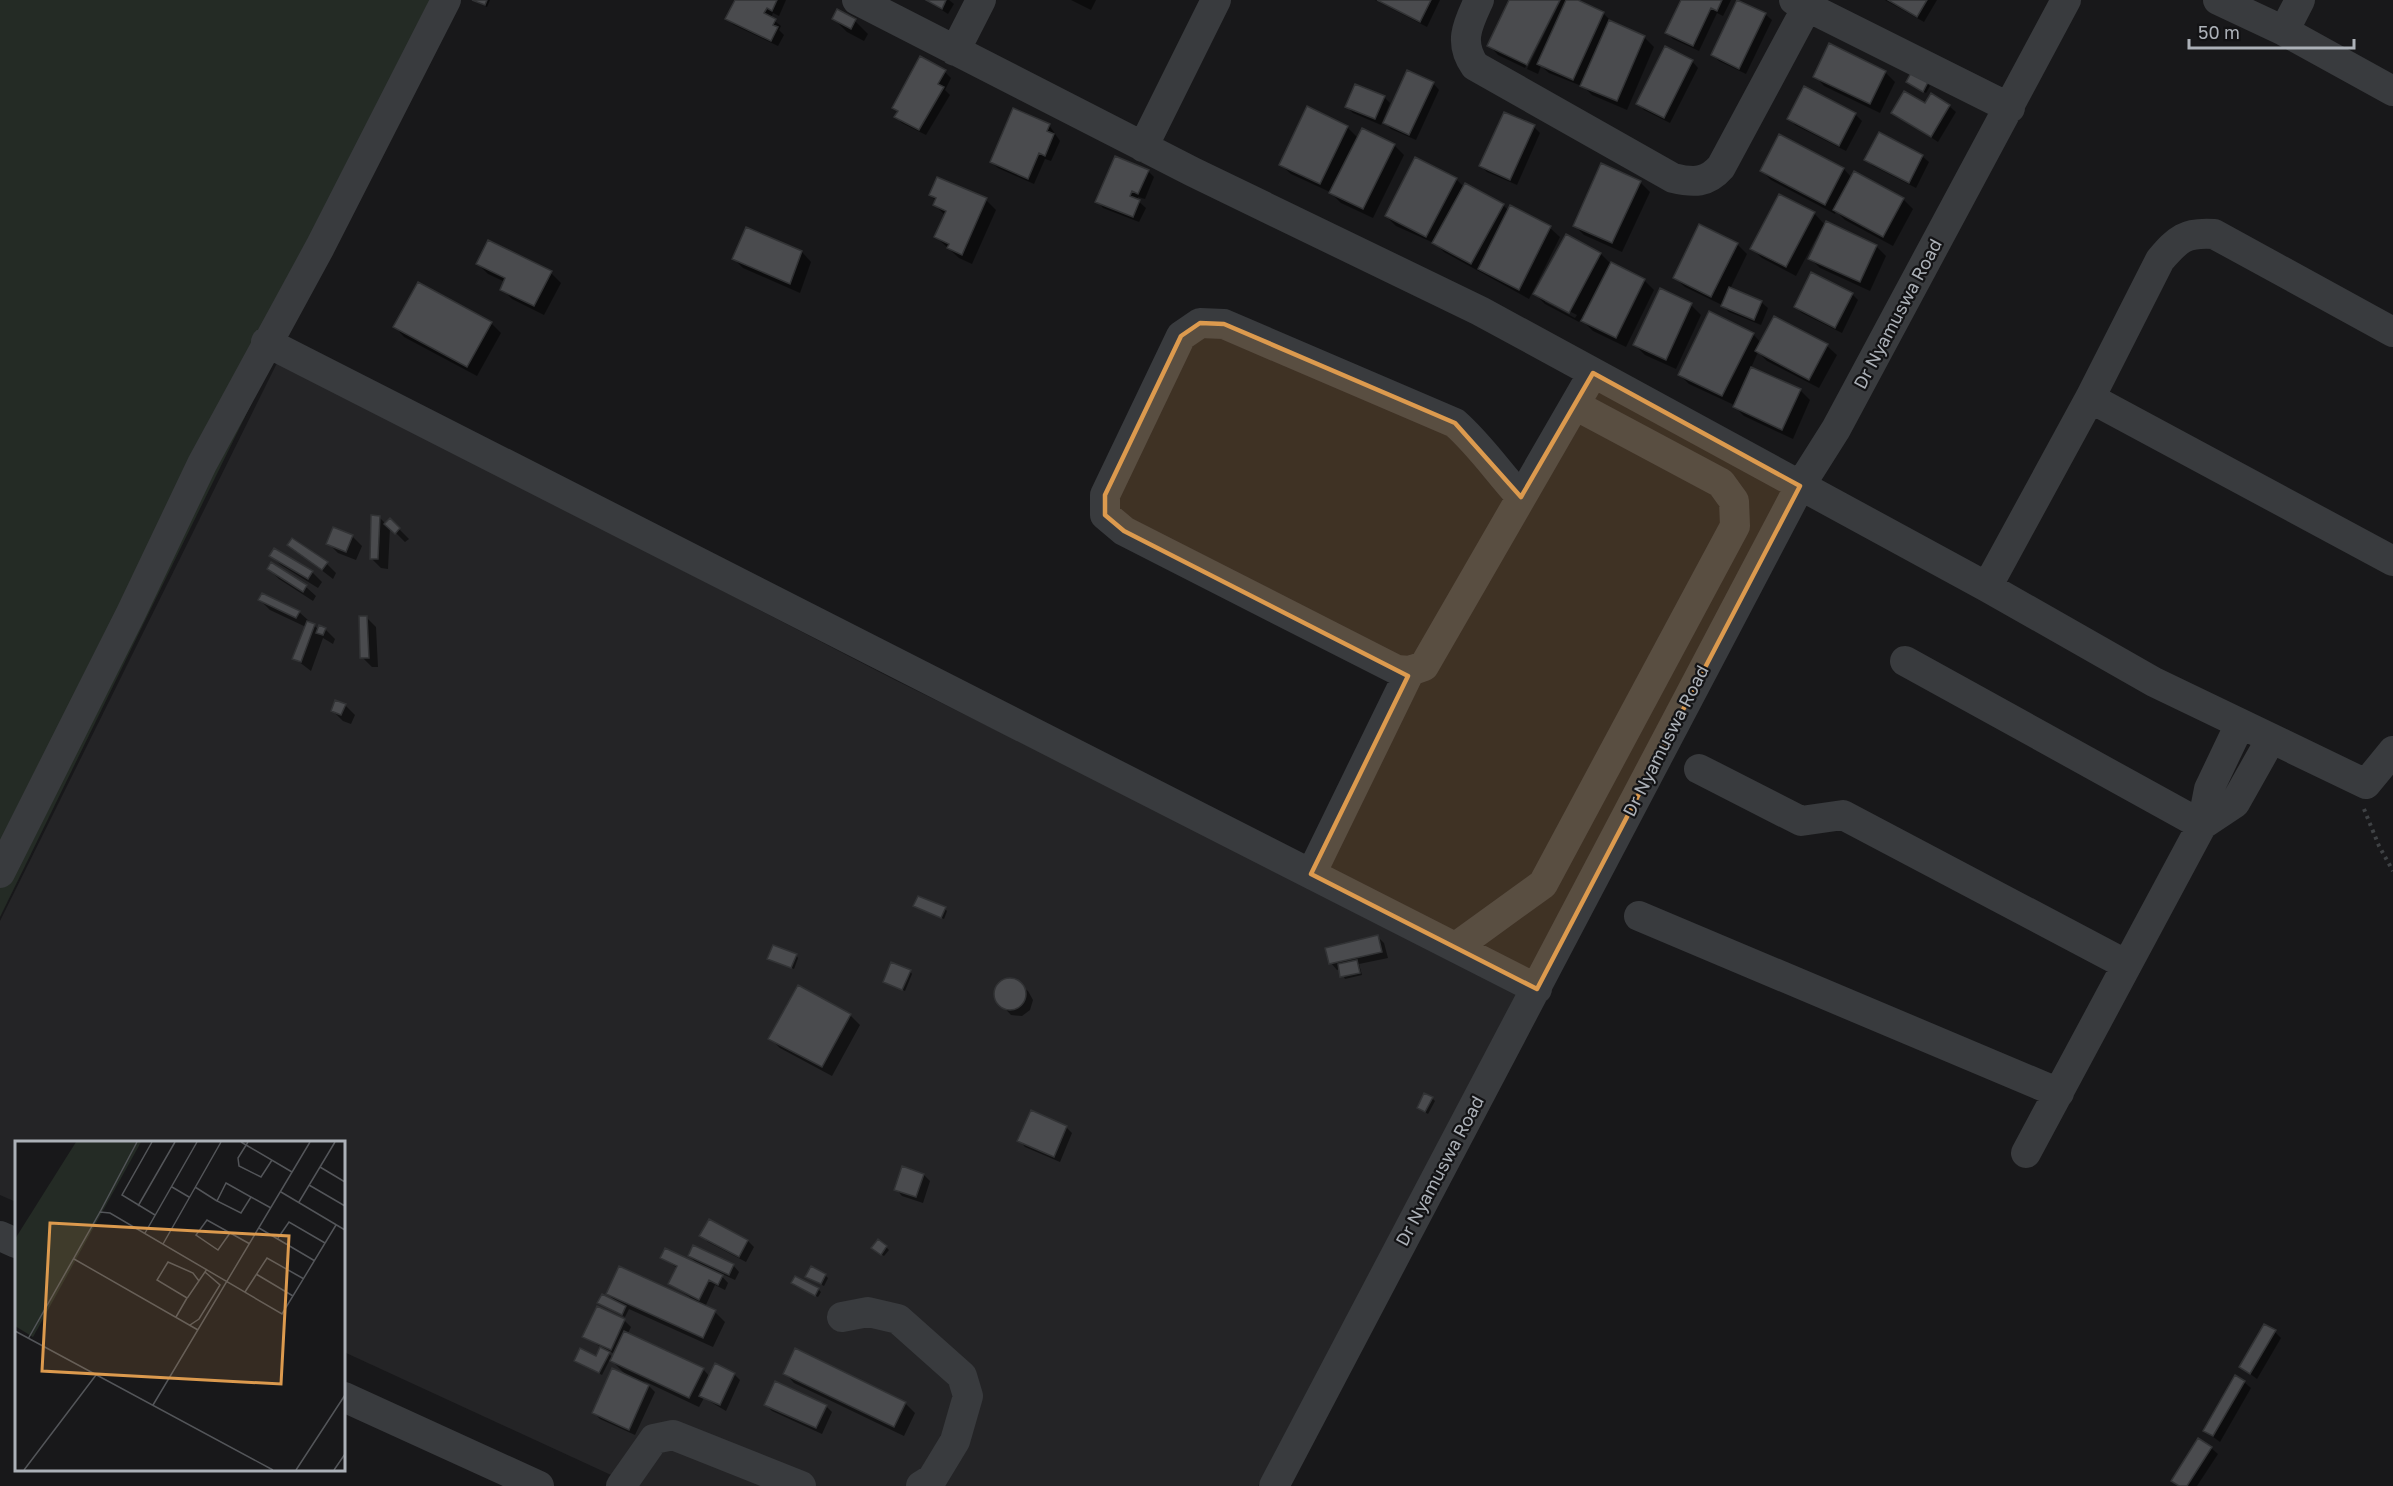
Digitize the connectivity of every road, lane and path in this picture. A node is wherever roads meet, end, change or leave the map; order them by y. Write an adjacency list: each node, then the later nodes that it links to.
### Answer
1 (446, 0): 16 (street)
2 (857, 0): 11 (street)
3 (981, 0): 11 (street)
4 (1216, 0): 14 (street)
5 (1479, 0): 9 (street)
6 (2066, 0): 13 (street, Dr Nyamuswa Road)
7 (2218, 0): 10 (street)
8 (2300, 0): 10 (street)
9 (1800, 3): 13 (street)
10 (2284, 31): 12 (street)
11 (955, 51): 14 (street)
12 (2393, 91)
13 (2010, 108): 20 (street, Dr Nyamuswa Road)
14 (1143, 147): 17 (street)
15 (2393, 332): 18 (street)
16 (266, 342): 33 (street); 34 (street)
17 (1593, 373): 19 (street); 20 (street)
18 (2090, 398): 22 (street); 23 (street)
19 (1575, 405): 21 (street); 36 (street)
20 (1800, 486): 23 (street); 38 (street, Dr Nyamuswa Road)
21 (1521, 496): 25 (street); 25 (street)
22 (2393, 561)
23 (1987, 587): 26 (street)
24 (1905, 661): 31 (street)
25 (1410, 671): 34 (street)
26 (2240, 724): 27 (street); 31 (street)
27 (2271, 739): 30 (street); 31 (street)
28 (2393, 751): 30 (street)
29 (1699, 769): 37 (street)
30 (2366, 784): 32 (path)
31 (2202, 825): 37 (street)
32 (2393, 871)
33 (0, 873)
34 (1311, 874): 36 (street)
35 (1639, 916): 39 (street)
36 (1455, 947): 38 (street)
37 (2127, 965): 39 (street)
38 (1537, 989): 49 (street, Dr Nyamuswa Road)
39 (2059, 1093): 40 (street)
40 (2026, 1153)
41 (0, 1236): 42 (street)
42 (15, 1244)
43 (842, 1317): 48 (street)
44 (345, 1397): 45 (street)
45 (539, 1486)
46 (621, 1486): 47 (street)
47 (801, 1486)
48 (921, 1486)
49 (1274, 1486)

